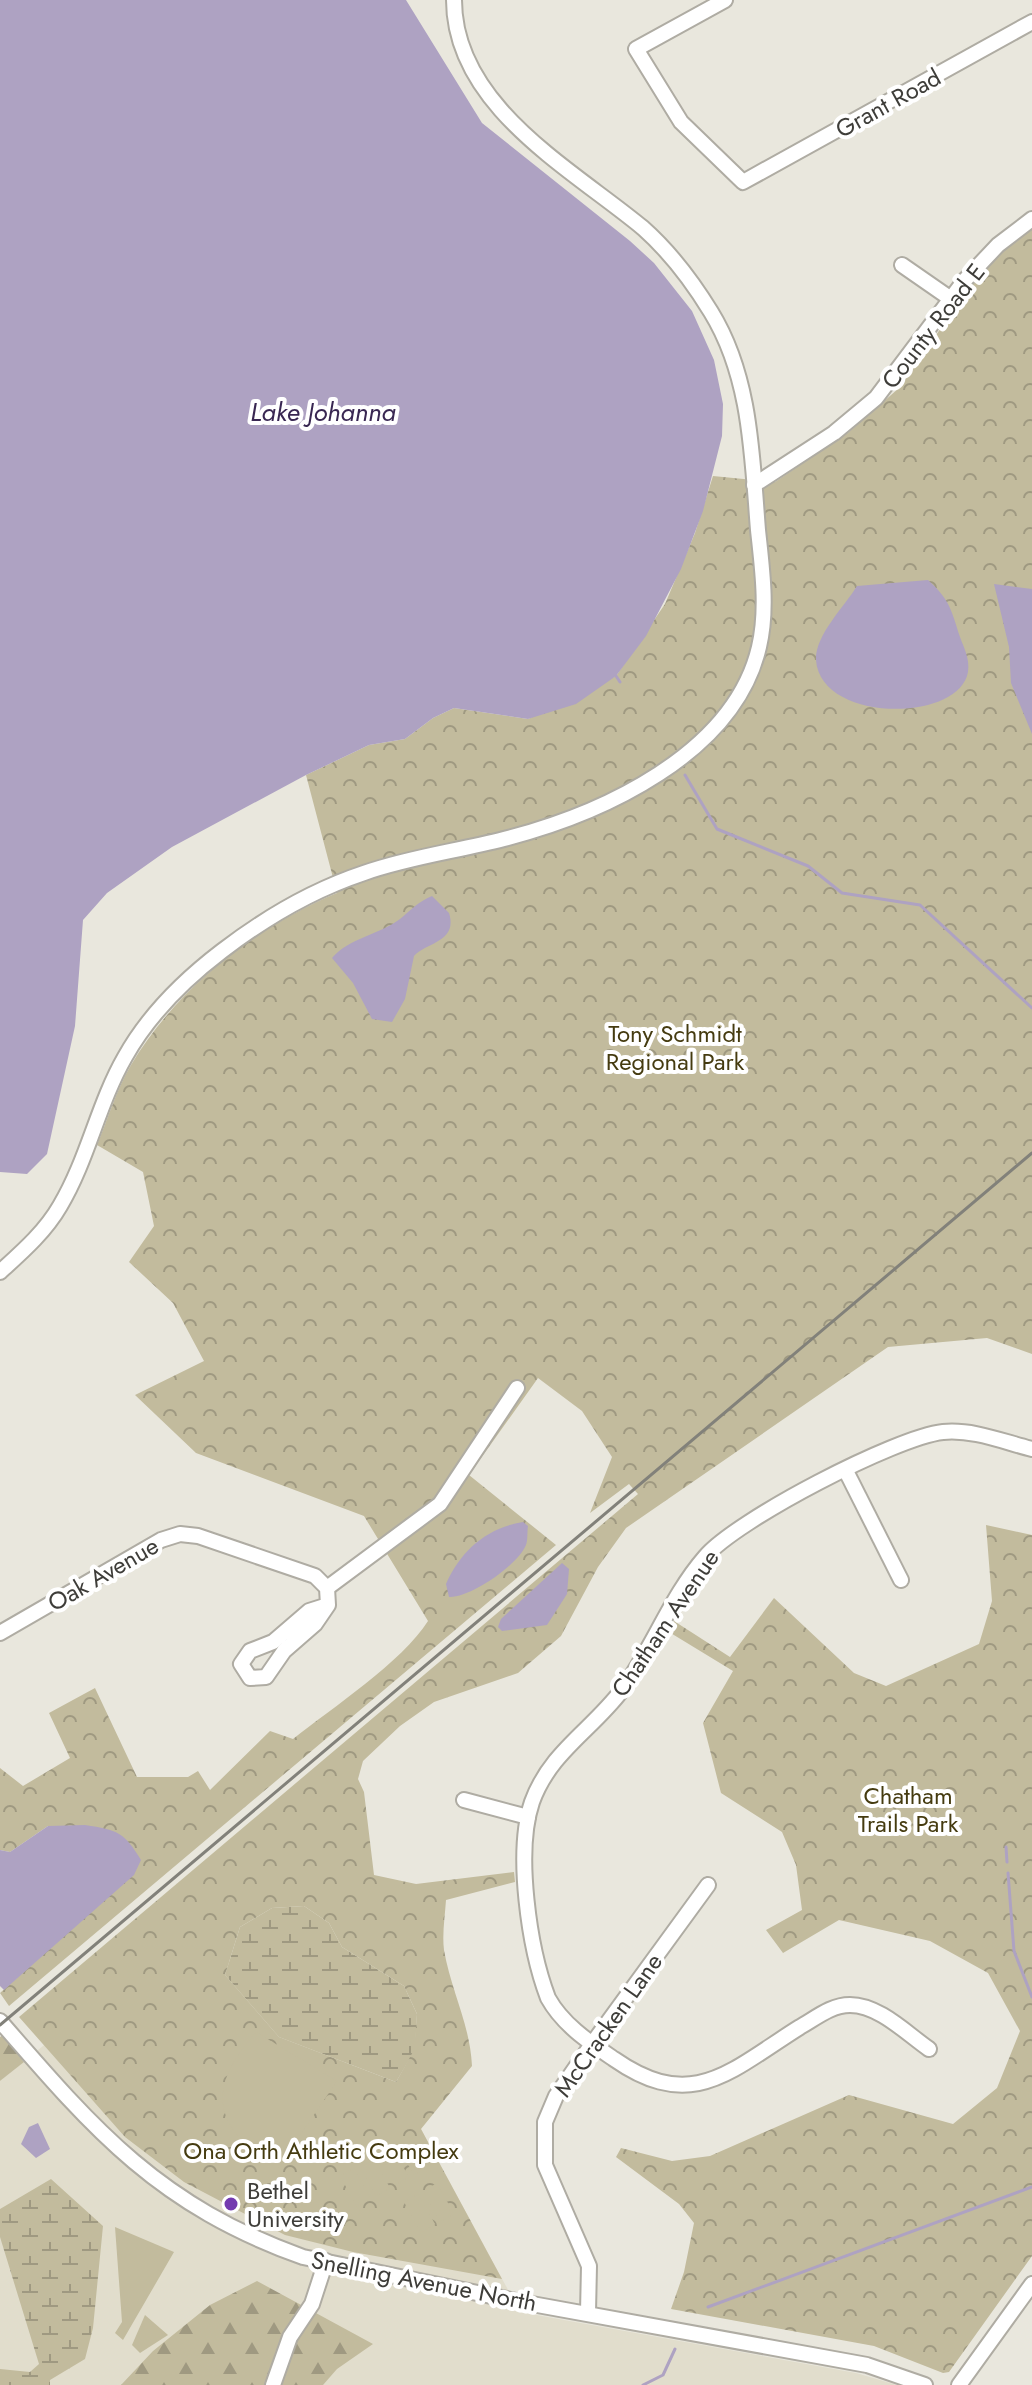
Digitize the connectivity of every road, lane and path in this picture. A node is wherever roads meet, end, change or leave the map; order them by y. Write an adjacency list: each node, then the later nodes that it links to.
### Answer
1 (454, 0): 7 (street)
2 (725, 0): 3 (street, Grant Road)
3 (1032, 22)
4 (1032, 219): 6 (street, County Road E)
5 (902, 265): 6 (street)
6 (951, 299): 7 (street, County Road E)
7 (754, 485): 8 (street)
8 (0, 1272)
9 (517, 1388): 13 (street)
10 (1032, 1449): 11 (street, Chatham Avenue)
11 (846, 1471): 12 (street); 17 (street, Chatham Avenue)
12 (901, 1580)
13 (327, 1588): 14 (street); 15 (street, Oak Avenue)
14 (328, 1605): 14 (street)
15 (0, 1633)
16 (464, 1800): 17 (street)
17 (528, 1817): 20 (street, Chatham Avenue)
18 (708, 1885): 20 (street, McCracken Lane)
19 (0, 2021): 22 (street, Snelling Avenue North)
20 (592, 2044): 21 (street, Chatham Avenue); 24 (street, McCracken Lane)
21 (929, 2049)
22 (326, 2261): 24 (street, Snelling Avenue North); 25 (street)
23 (1032, 2284): 27 (street)
24 (588, 2312): 26 (street, Snelling Avenue North)
25 (273, 2385)
26 (925, 2385)
27 (959, 2385)

